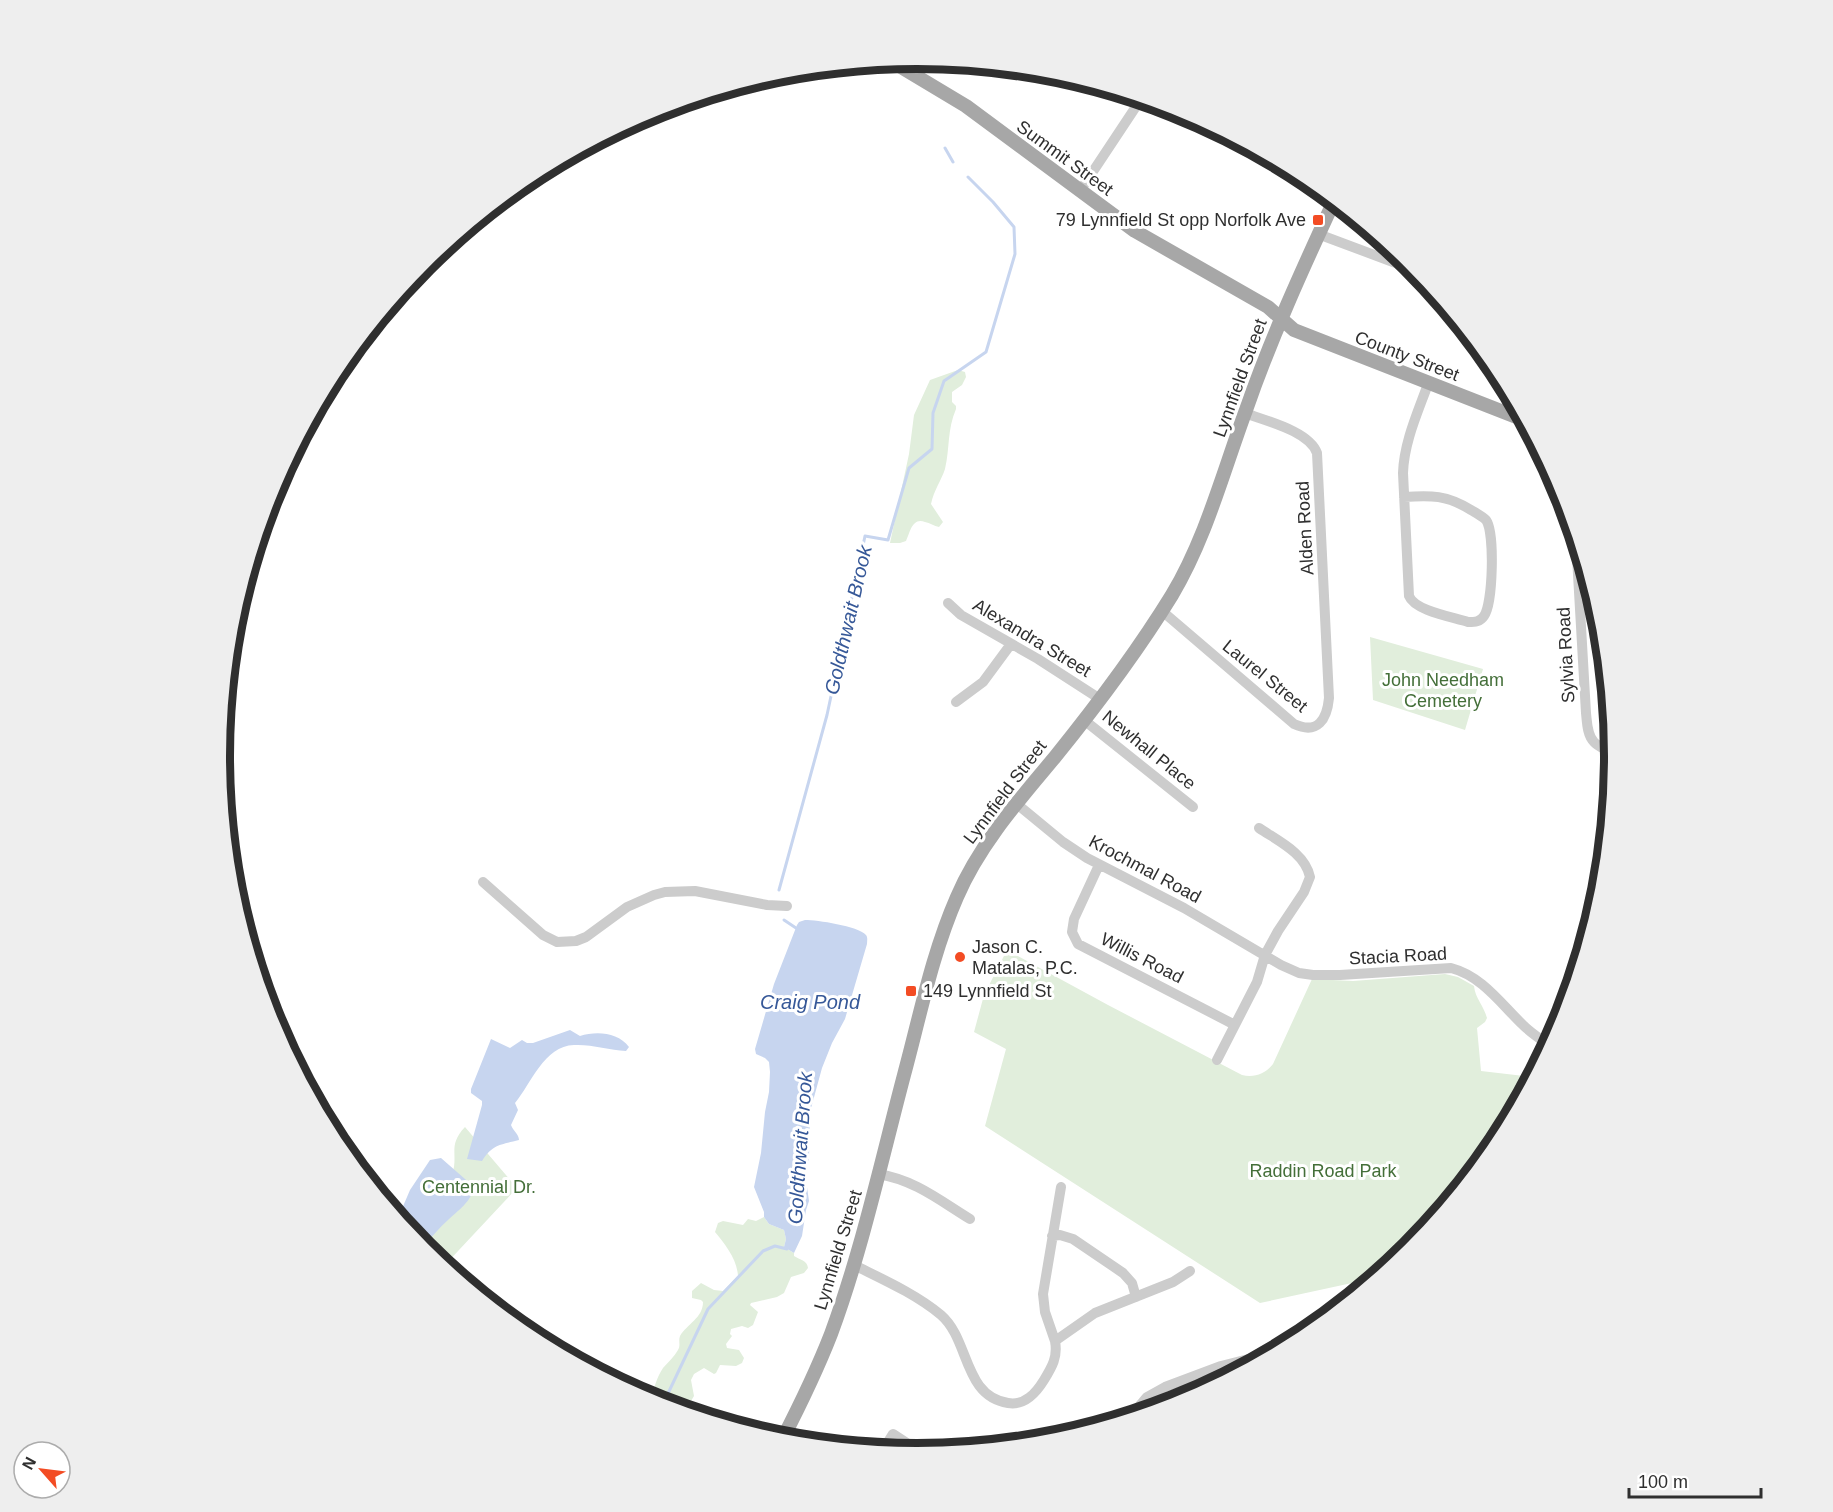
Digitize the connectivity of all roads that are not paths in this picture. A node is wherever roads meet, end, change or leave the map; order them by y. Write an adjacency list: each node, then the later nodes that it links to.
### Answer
1 (905, 69): 3 (main road, Summit Street)
2 (1137, 105): 3 (street)
3 (1080, 191): 7 (main road, Summit Street)
4 (1331, 208): 5 (main road, Lynnfield Street)
5 (1318, 234): 6 (street); 7 (main road, Lynnfield Street)
6 (1395, 264)
7 (1281, 318): 8 (main road, County Street); 9 (main road, Lynnfield Street)
8 (1428, 384): 10 (main road, County Street); 11 (street)
9 (1245, 413): 14 (main road, Lynnfield Street); 16 (street, Alden Road)
10 (1513, 416)
11 (1404, 497): 11 (street)
12 (1578, 571): 20 (street, Sylvia Road)
13 (948, 603): 15 (street, Alexandra Street)
14 (1162, 611): 16 (street, Laurel Street); 17 (main road, Lynnfield Street)
15 (1011, 644): 17 (street, Alexandra Street); 18 (street)
16 (1329, 686)
17 (1101, 699): 19 (main road, Lynnfield Street)
18 (956, 702)
19 (1084, 720): 21 (main road, Lynnfield Street); 22 (street, Newhall Place)
20 (1604, 748)
21 (1017, 804): 24 (street, Krochmal Road); 31 (main road, Lynnfield Street)
22 (1193, 807)
23 (1259, 828): 27 (street)
24 (1099, 865): 27 (street, Krochmal Road); 28 (street, Willis Road)
25 (483, 882): 26 (street)
26 (787, 906)
27 (1265, 955): 28 (street); 29 (street, Stacia Road)
28 (1235, 1025): 30 (street)
29 (1542, 1040)
30 (1217, 1060)
31 (878, 1174): 33 (street); 35 (main road, Lynnfield Street)
32 (1061, 1187): 34 (street)
33 (970, 1219)
34 (1052, 1236): 37 (street); 38 (street)
35 (854, 1265): 38 (street); 41 (main road, Lynnfield Street)
36 (1190, 1271): 37 (street)
37 (1136, 1297): 38 (street)
38 (1055, 1341)
39 (1241, 1361): 40 (street)
40 (1139, 1406)
41 (787, 1431)
42 (888, 1442): 43 (street)
43 (906, 1443)

